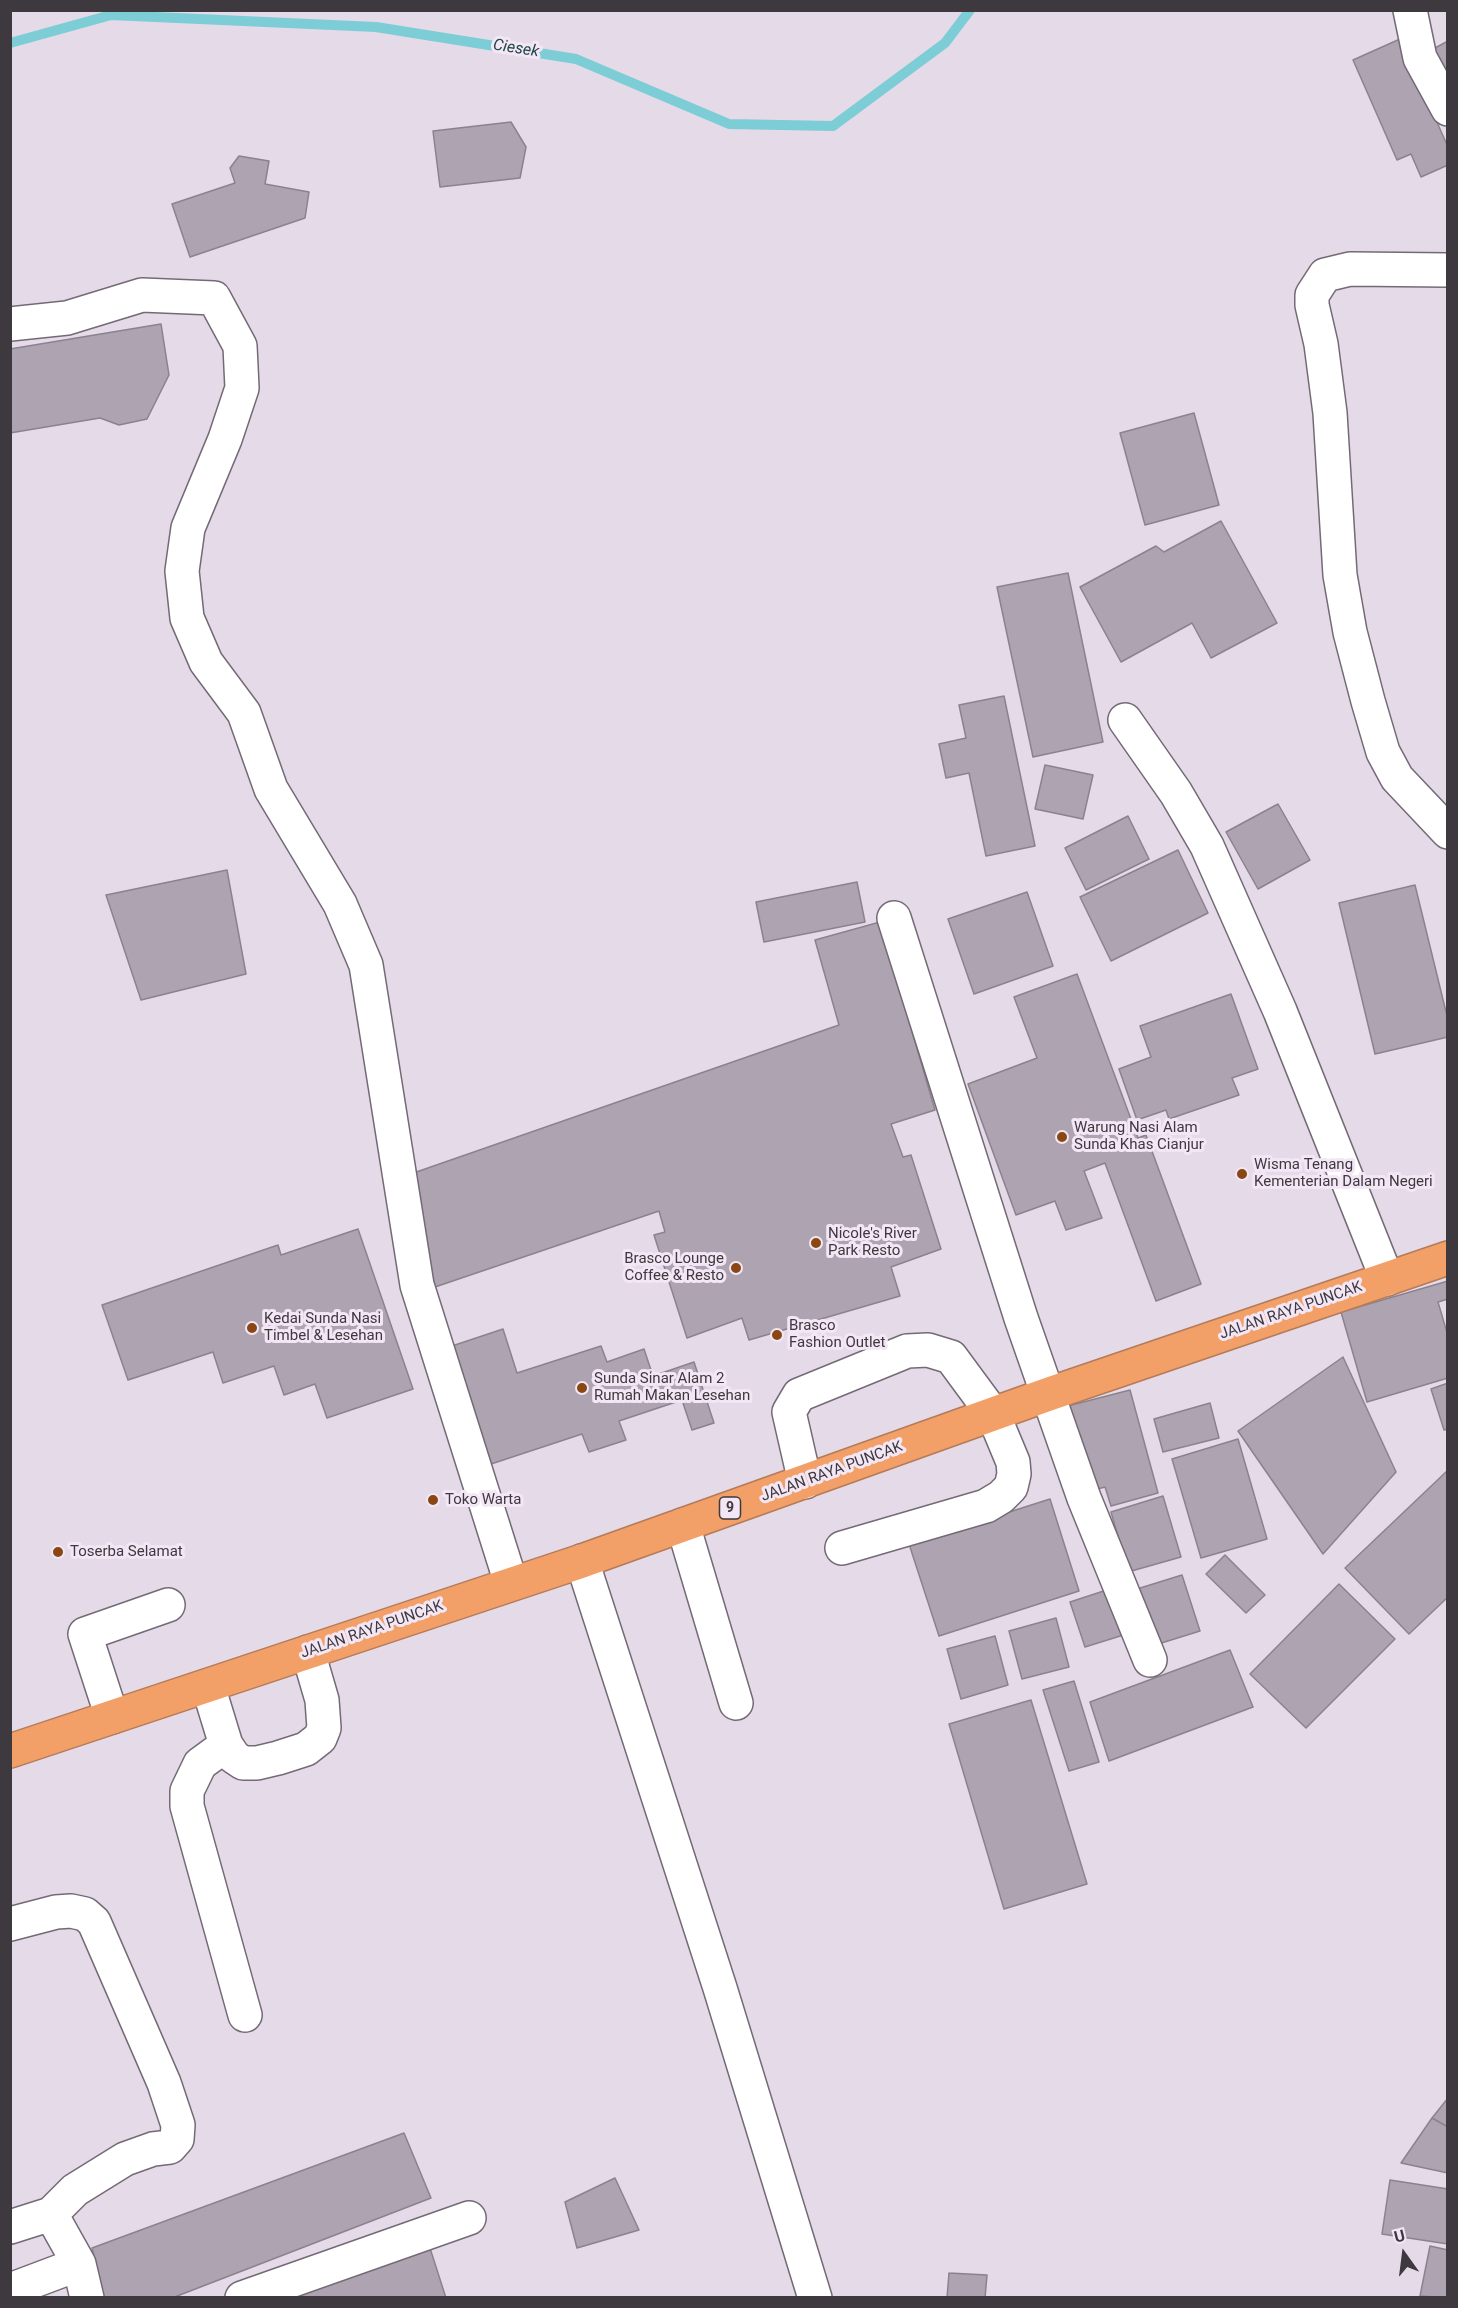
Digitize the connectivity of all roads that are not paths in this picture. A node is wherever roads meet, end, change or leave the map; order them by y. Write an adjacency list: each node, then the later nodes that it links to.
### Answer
1 (1410, 10): 2 (street)
2 (1448, 109)
3 (1448, 270): 6 (street)
4 (10, 324): 16 (street)
5 (1125, 720): 9 (street)
6 (1448, 832)
7 (894, 918): 10 (street)
8 (1448, 1258): 9 (highway, JALAN RAYA PUNCAK / 9)
9 (1387, 1279): 10 (highway, JALAN RAYA PUNCAK / 9)
10 (1049, 1394): 11 (highway, JALAN RAYA PUNCAK / 9); 19 (street)
11 (993, 1414): 12 (highway, JALAN RAYA PUNCAK / 9); 12 (street); 14 (street)
12 (805, 1482): 13 (highway, JALAN RAYA PUNCAK / 9)
13 (683, 1525): 15 (highway, JALAN RAYA PUNCAK / 9); 21 (street)
14 (842, 1548)
15 (582, 1561): 16 (highway, JALAN RAYA PUNCAK / 9); 34 (street)
16 (511, 1583): 18 (highway, JALAN RAYA PUNCAK / 9)
17 (168, 1605): 22 (street)
18 (308, 1652): 20 (highway, JALAN RAYA PUNCAK / 9); 23 (street)
19 (1150, 1660)
20 (208, 1686): 22 (highway, JALAN RAYA PUNCAK / 9); 23 (street)
21 (736, 1703)
22 (112, 1717): 24 (highway, JALAN RAYA PUNCAK / 9)
23 (226, 1745): 26 (street)
24 (10, 1751)
25 (10, 1924): 27 (street)
26 (245, 2015)
27 (51, 2214): 29 (street); 30 (street)
28 (469, 2218): 33 (street)
29 (10, 2227)
30 (79, 2264): 31 (street); 32 (street)
31 (10, 2290)
32 (87, 2298)
33 (242, 2298)
34 (815, 2298)

